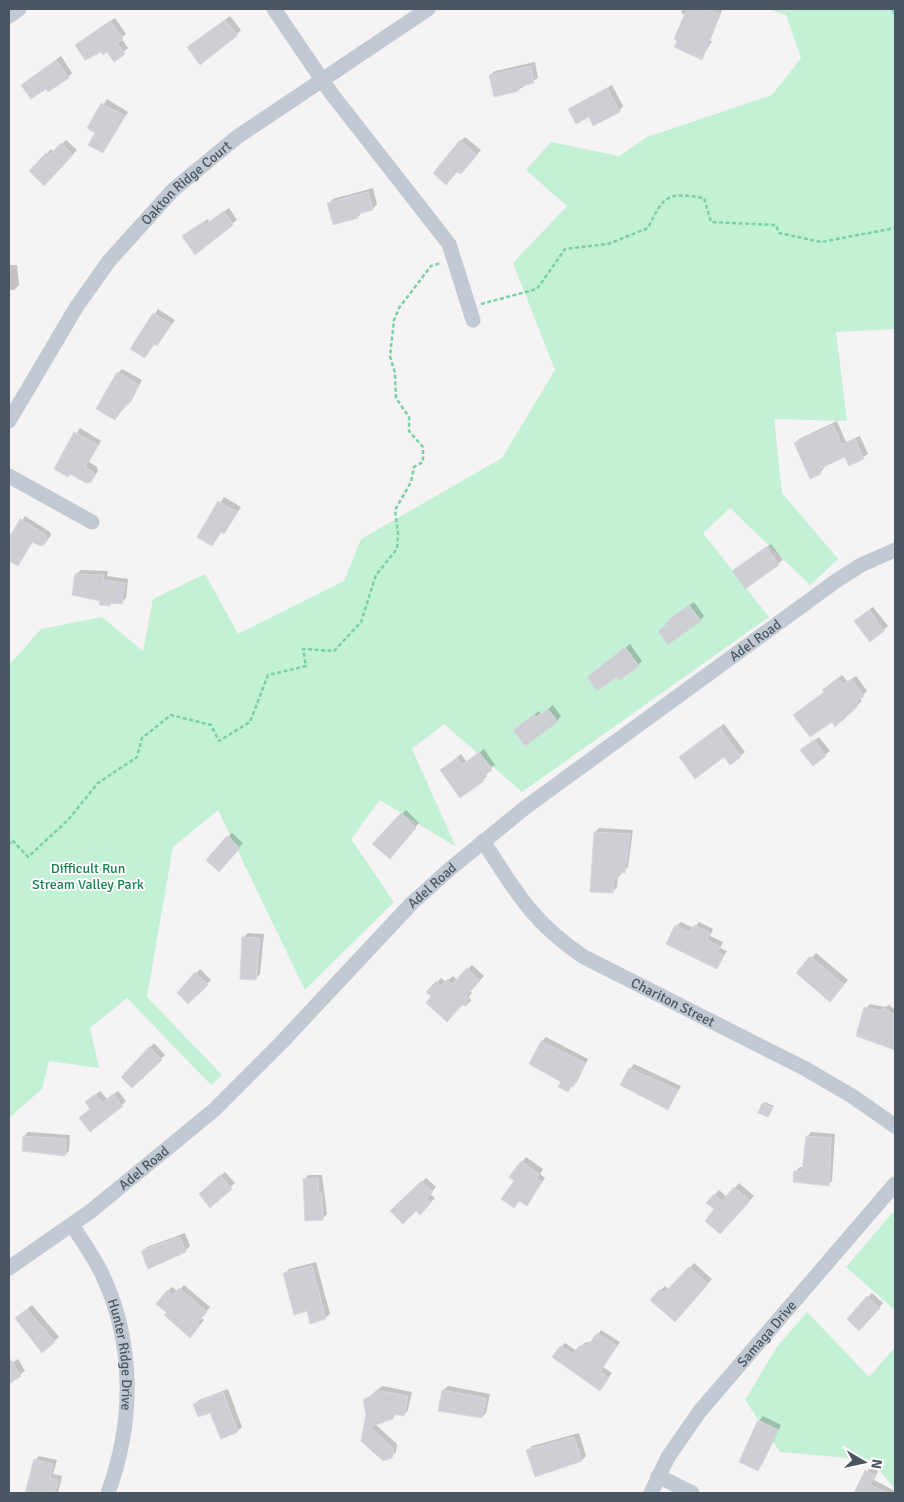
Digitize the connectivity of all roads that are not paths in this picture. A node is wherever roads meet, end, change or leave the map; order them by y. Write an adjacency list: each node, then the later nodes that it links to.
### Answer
1 (19, 9): 4 (street)
2 (274, 9): 5 (street)
3 (428, 9): 5 (street, Oakton Ridge Court)
4 (9, 16)
5 (322, 79): 6 (street); 7 (street, Oakton Ridge Court)
6 (470, 313)
7 (15, 394): 8 (street, Oakton Ridge Court)
8 (9, 421)
9 (9, 476): 10 (street)
10 (92, 522)
11 (895, 550): 12 (street, Adel Road)
12 (483, 841): 13 (street, Chariton Street); 15 (street, Adel Road)
13 (895, 1126)
14 (895, 1184): 17 (street, Samaga Drive)
15 (72, 1225): 16 (street, Adel Road); 18 (street, Hunter Ridge Drive)
16 (9, 1268)
17 (658, 1476): 19 (street, Samaga Drive); 20 (street)
18 (108, 1493)
19 (651, 1493)
20 (692, 1493)

